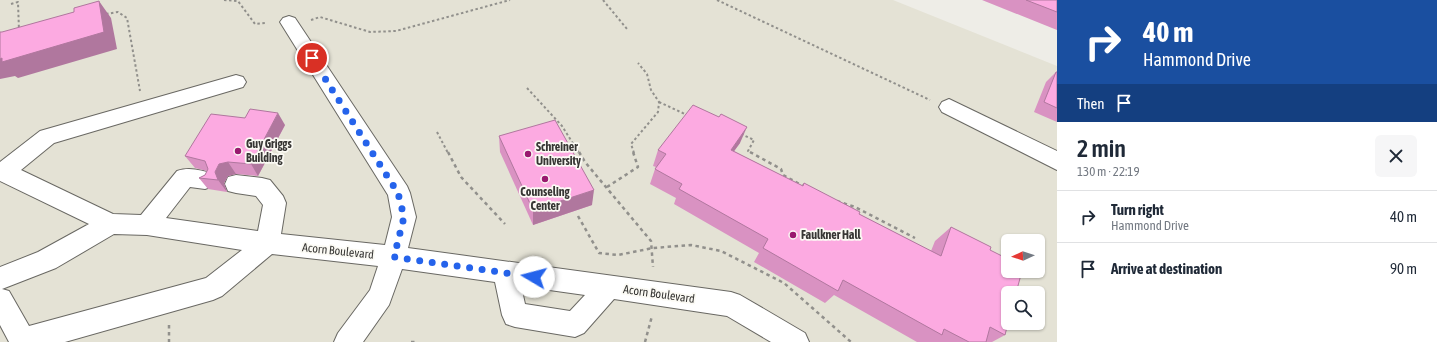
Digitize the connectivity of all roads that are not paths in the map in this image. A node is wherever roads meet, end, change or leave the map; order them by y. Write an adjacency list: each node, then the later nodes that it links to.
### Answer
1 (299, 21): 11 (street)
2 (236, 82): 5 (street)
3 (949, 107): 4 (street)
4 (1057, 161)
5 (2, 172): 8 (street, Acorn Boulevard)
6 (205, 180): 9 (street)
7 (236, 184): 10 (street)
8 (111, 224): 9 (street, Acorn Boulevard); 13 (street)
9 (147, 225): 10 (street, Acorn Boulevard)
10 (268, 244): 11 (street, Acorn Boulevard); 15 (street)
11 (394, 257): 12 (street, Acorn Boulevard); 16 (street)
12 (505, 273): 14 (street, Acorn Boulevard); 14 (street)
13 (0, 278)
14 (609, 287): 17 (street, Acorn Boulevard)
15 (0, 300)
16 (346, 342)
17 (796, 342)

